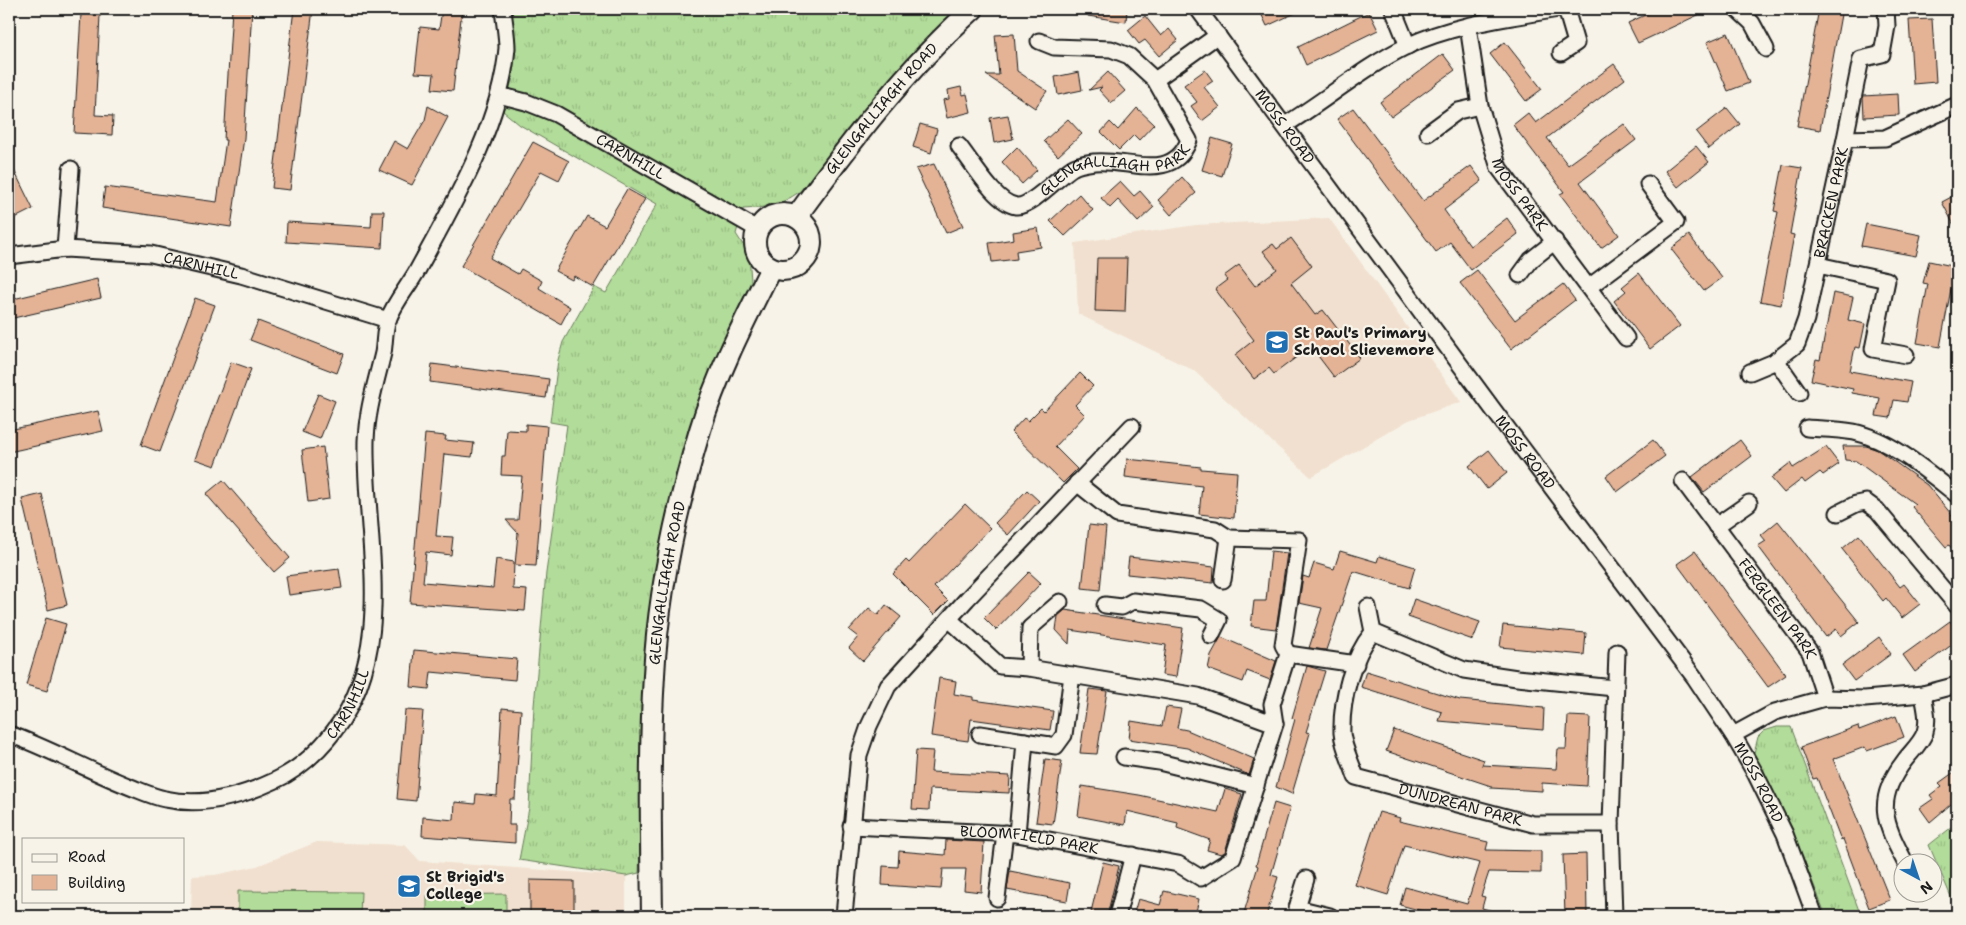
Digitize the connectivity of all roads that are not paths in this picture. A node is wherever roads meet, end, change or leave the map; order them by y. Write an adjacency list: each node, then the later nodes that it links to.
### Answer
1 (503, 9): 16 (street, CARNHILL)
2 (973, 9): 25 (main road, GLENGALLIAGH ROAD)
3 (1198, 9): 10 (street, MOSS ROAD)
4 (1394, 9): 12 (street)
5 (1559, 9): 9 (street)
6 (1566, 9): 14 (street)
7 (1737, 9): 13 (street)
8 (1886, 9): 21 (street, BRACKEN PARK)
9 (1468, 26): 12 (street); 18 (street, MOSS PARK)
10 (1218, 35): 15 (street); 19 (street, MOSS ROAD)
11 (1039, 41): 15 (street, GLENGALLIAGH PARK)
12 (1408, 46): 19 (street)
13 (1766, 48)
14 (1561, 53)
15 (1155, 80): 22 (street, GLENGALLIAGH PARK)
16 (499, 96): 26 (street, CARNHILL); 34 (street, CARNHILL)
17 (1957, 105): 21 (street, BRACKEN PARK)
18 (1480, 106): 20 (street); 27 (street, MOSS PARK)
19 (1285, 125): 69 (street, MOSS ROAD)
20 (1428, 133)
21 (1845, 139): 30 (street, BRACKEN PARK)
22 (959, 146)
23 (71, 169): 28 (street)
24 (1648, 184): 33 (street)
25 (796, 217): 26 (main road); 31 (main road)
26 (757, 229): 31 (main road)
27 (1555, 241): 32 (street); 33 (street, MOSS PARK)
28 (65, 249): 29 (street, CARNHILL); 34 (street, CARNHILL)
29 (9, 256)
30 (1818, 265): 36 (street, BRACKEN PARK); 37 (street, BRACKEN PARK)
31 (771, 268): 80 (main road, GLENGALLIAGH ROAD)
32 (1520, 275)
33 (1589, 287): 35 (street, MOSS PARK)
34 (388, 320): 67 (street, CARNHILL)
35 (1626, 338)
36 (1906, 355)
37 (1776, 360): 38 (street, BRACKEN PARK); 39 (street)
38 (1750, 372)
39 (1799, 393)
40 (1132, 426): 43 (street)
41 (1807, 428): 44 (street)
42 (1683, 481): 47 (street, FERGLEEN PARK)
43 (1077, 483): 48 (street); 54 (street)
44 (1957, 495)
45 (1749, 503): 47 (street)
46 (1838, 513): 52 (street)
47 (1716, 526): 65 (street, FERGLEEN PARK)
48 (1229, 538): 49 (street); 58 (street)
49 (1223, 580)
50 (1060, 602): 60 (street)
51 (1105, 605): 56 (street)
52 (1957, 606)
53 (1368, 608): 55 (street)
54 (949, 619): 60 (street); 74 (street)
55 (1373, 632): 59 (street); 63 (street)
56 (1211, 636)
57 (1617, 652): 63 (street)
58 (1288, 654): 59 (street); 66 (street)
59 (1356, 664): 73 (street, DUNDREAN PARK)
60 (1029, 668): 61 (street)
61 (1072, 675): 66 (street); 70 (street)
62 (1957, 685): 64 (street)
63 (1614, 688): 73 (street)
64 (1923, 694): 65 (street); 76 (street)
65 (1825, 698): 69 (street)
66 (1271, 722): 72 (street)
67 (9, 734)
68 (980, 734): 70 (street)
69 (1734, 735): 85 (street, MOSS ROAD)
70 (1025, 741): 75 (street)
71 (1124, 757): 72 (street)
72 (1256, 786): 77 (street, BLOOMFIELD PARK)
73 (1611, 824): 84 (street)
74 (851, 826): 75 (street, BLOOMFIELD PARK); 81 (street)
75 (1011, 833): 77 (street, BLOOMFIELD PARK); 79 (street)
76 (1900, 852)
77 (1134, 855): 82 (street)
78 (1306, 879): 83 (street)
79 (997, 898)
80 (652, 916)
81 (844, 916)
82 (1117, 916)
83 (1330, 916)
84 (1614, 916)
85 (1815, 916)

